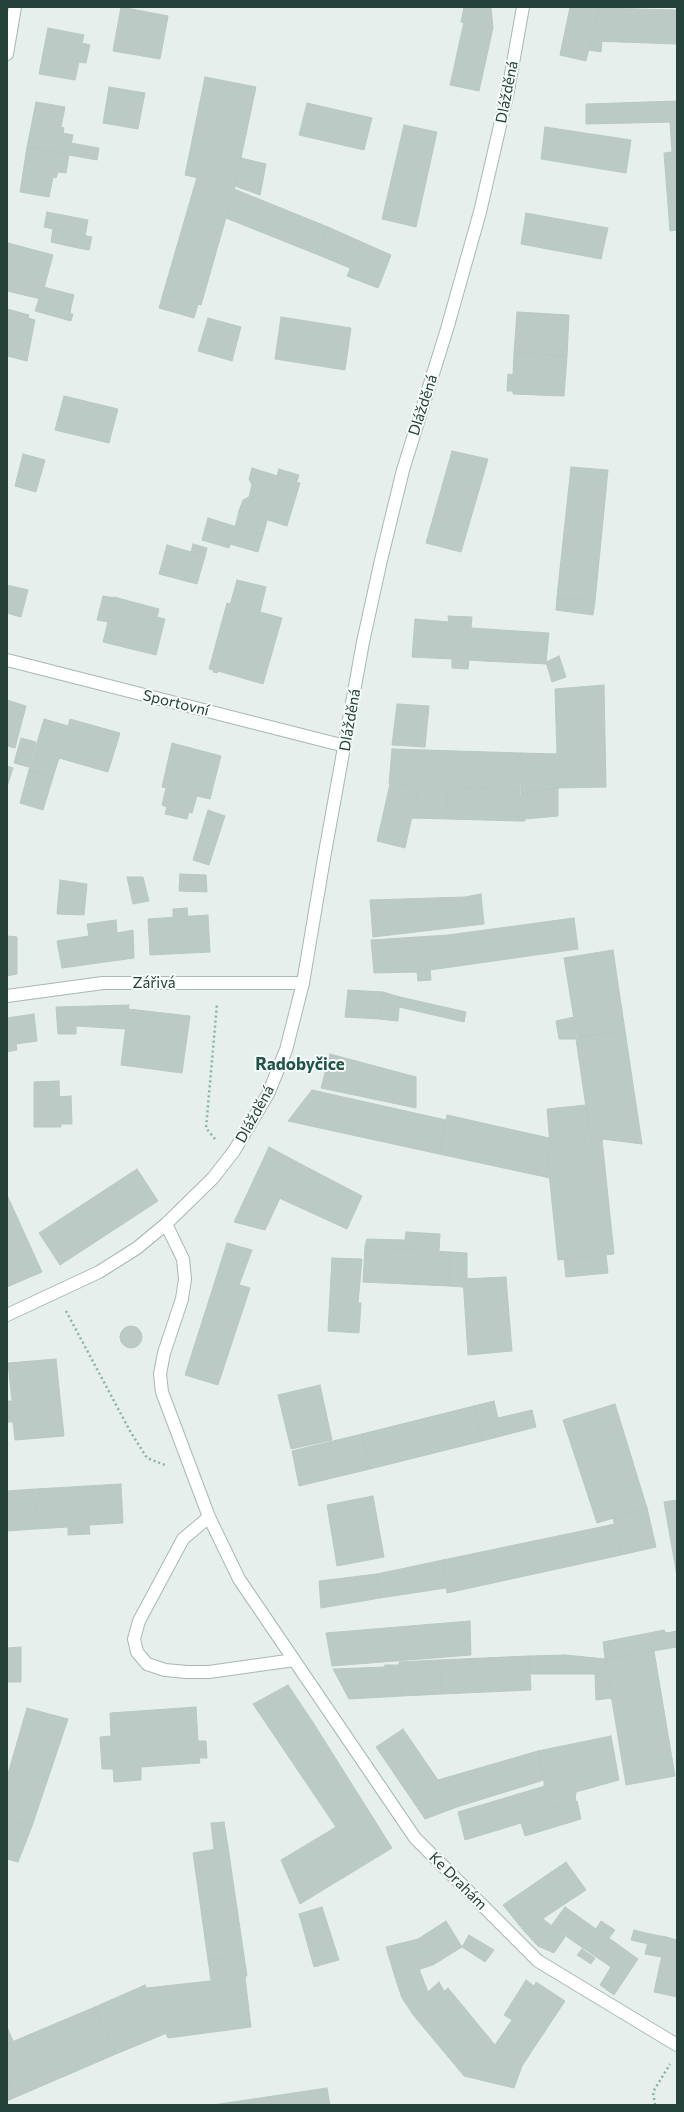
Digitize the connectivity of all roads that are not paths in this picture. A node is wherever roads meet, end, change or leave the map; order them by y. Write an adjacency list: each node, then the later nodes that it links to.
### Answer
1 (15, 7): 3 (street)
2 (523, 7): 5 (street, Dlážděná)
3 (7, 54)
4 (7, 660): 5 (street, Sportovní)
5 (346, 746): 6 (street, Dlážděná)
6 (303, 983): 7 (street, Zářivá); 8 (street, Dlážděná)
7 (7, 996)
8 (166, 1224): 9 (street, Dlážděná); 10 (street, Ke Drahám)
9 (7, 1315)
10 (209, 1517): 11 (street, Ke Drahám); 11 (street)
11 (294, 1660): 12 (street, Ke Drahám)
12 (677, 2045)

